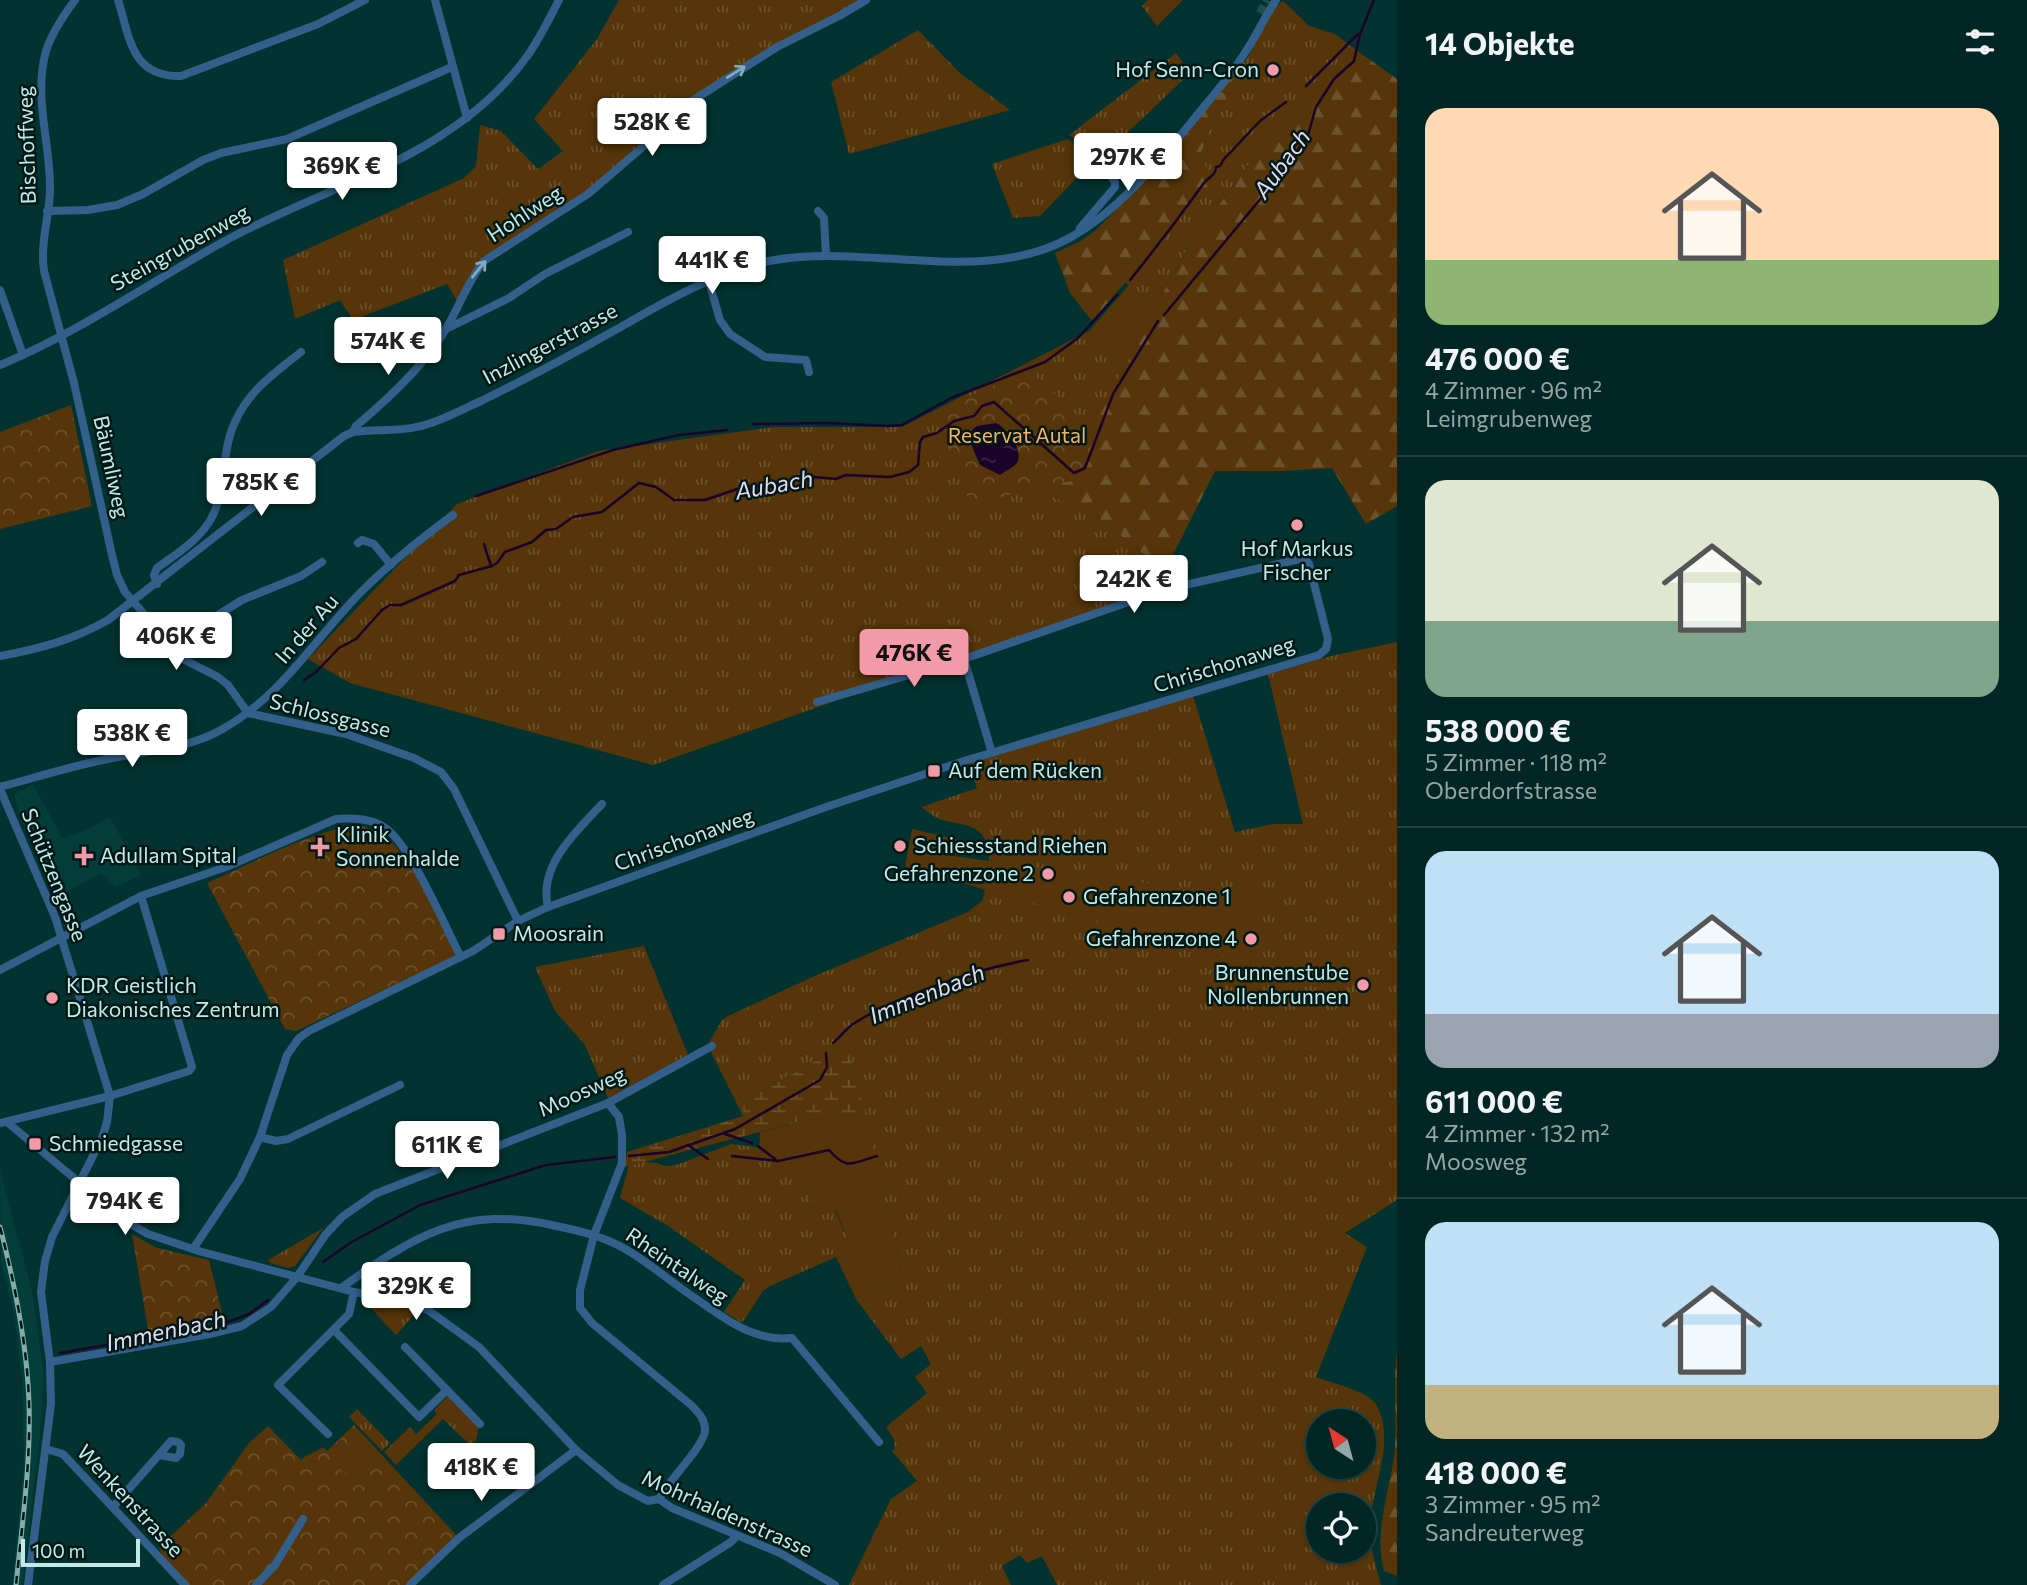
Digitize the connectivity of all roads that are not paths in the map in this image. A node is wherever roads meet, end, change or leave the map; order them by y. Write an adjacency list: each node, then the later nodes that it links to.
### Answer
1 (75, 0): 13 (street, Bischoffweg)
2 (118, 0): 3 (street)
3 (365, 0)
4 (435, 0): 10 (street)
5 (559, 0): 11 (street, Steingrubenweg)
6 (866, 0): 20 (street, Hohlweg, one-way to 6)
7 (1276, 0): 9 (street, Inzlingerstrasse)
8 (1260, 13): 9 (street, Inzlingerstrasse)
9 (1255, 37): 17 (street, Inzlingerstrasse)
10 (452, 67): 11 (street); 13 (street)
11 (467, 118): 21 (street, Steingrubenweg)
12 (1096, 156): 15 (street)
13 (47, 211): 21 (street, Bischoffweg)
14 (818, 211): 17 (street)
15 (1080, 228)
16 (628, 232): 20 (street)
17 (826, 256): 18 (street, Inzlingerstrasse)
18 (709, 282): 25 (street); 26 (street, Inzlingerstrasse)
19 (0, 290): 23 (street)
20 (446, 329): 26 (street, Hohlweg)
21 (61, 336): 23 (street, Steingrubenweg); 32 (street, Bäumliweg)
22 (301, 352): 31 (street)
23 (23, 355): 24 (street, Steingrubenweg)
24 (0, 365)
25 (809, 372)
26 (353, 432): 31 (street, Inzlingerstrasse)
27 (453, 515): 30 (street, In der Au)
28 (358, 542): 30 (street)
29 (322, 562): 33 (street)
30 (391, 565): 37 (street, In der Au)
31 (157, 584): 32 (street, Inzlingerstrasse)
32 (134, 601): 33 (street, Bäumliweg); 34 (street, Inzlingerstrasse)
33 (171, 644): 37 (street, Bäumliweg)
34 (0, 656)
35 (964, 659): 36 (street); 38 (street); 38 (street, Chrischonaweg)
36 (817, 702)
37 (248, 713): 39 (street, In der Au); 43 (street, Schlossgasse)
38 (992, 753): 42 (street, Chrischonaweg)
39 (0, 788): 44 (street, Schützengasse)
40 (602, 804): 42 (street)
41 (141, 896): 44 (street); 45 (street); 49 (street)
42 (548, 907): 43 (street, Chrischonaweg)
43 (518, 921): 45 (street, Chrischonaweg)
44 (61, 936): 46 (street); 49 (street, Schützengasse)
45 (460, 957): 52 (street, Chrischonaweg)
46 (0, 970)
47 (712, 1046): 50 (street, Moosweg)
48 (400, 1085): 52 (street)
49 (110, 1096): 51 (street); 53 (street, Schützengasse)
50 (608, 1103): 54 (street); 56 (street, Moosweg)
51 (4, 1122): 53 (street, Mohrhaldenstrasse)
52 (260, 1137): 55 (street, Chrischonaweg)
53 (80, 1182): 55 (street, Mohrhaldenstrasse); 61 (street, Schützengasse)
54 (594, 1235): 57 (street, Rheintalweg); 65 (street, Rheintalweg); 69 (street)
55 (193, 1250): 56 (street, Mohrhaldenstrasse)
56 (297, 1277): 57 (street, Mohrhaldenstrasse); 61 (street, Moosweg)
57 (341, 1288): 58 (street, Mohrhaldenstrasse)
58 (354, 1292): 59 (street); 67 (street, Mohrhaldenstrasse)
59 (334, 1330): 62 (street); 64 (street)
60 (405, 1347): 62 (street)
61 (50, 1362): 66 (street, Schützengasse)
62 (447, 1390): 63 (street)
63 (480, 1423)
64 (328, 1434)
65 (878, 1442)
66 (46, 1449): 70 (street, Wenkenstrasse); 73 (street, Schützengasse)
67 (576, 1450): 69 (street, Mohrhaldenstrasse); 76 (street)
68 (159, 1455): 70 (street)
69 (659, 1499): 72 (street, Mohrhaldenstrasse)
70 (113, 1507): 74 (street, Wenkenstrasse)
71 (303, 1520): 75 (street)
72 (737, 1536): 77 (street); 78 (street, Mohrhaldenstrasse)
73 (28, 1585)
74 (185, 1585)
75 (256, 1585)
76 (410, 1585)
77 (663, 1585)
78 (835, 1585)

